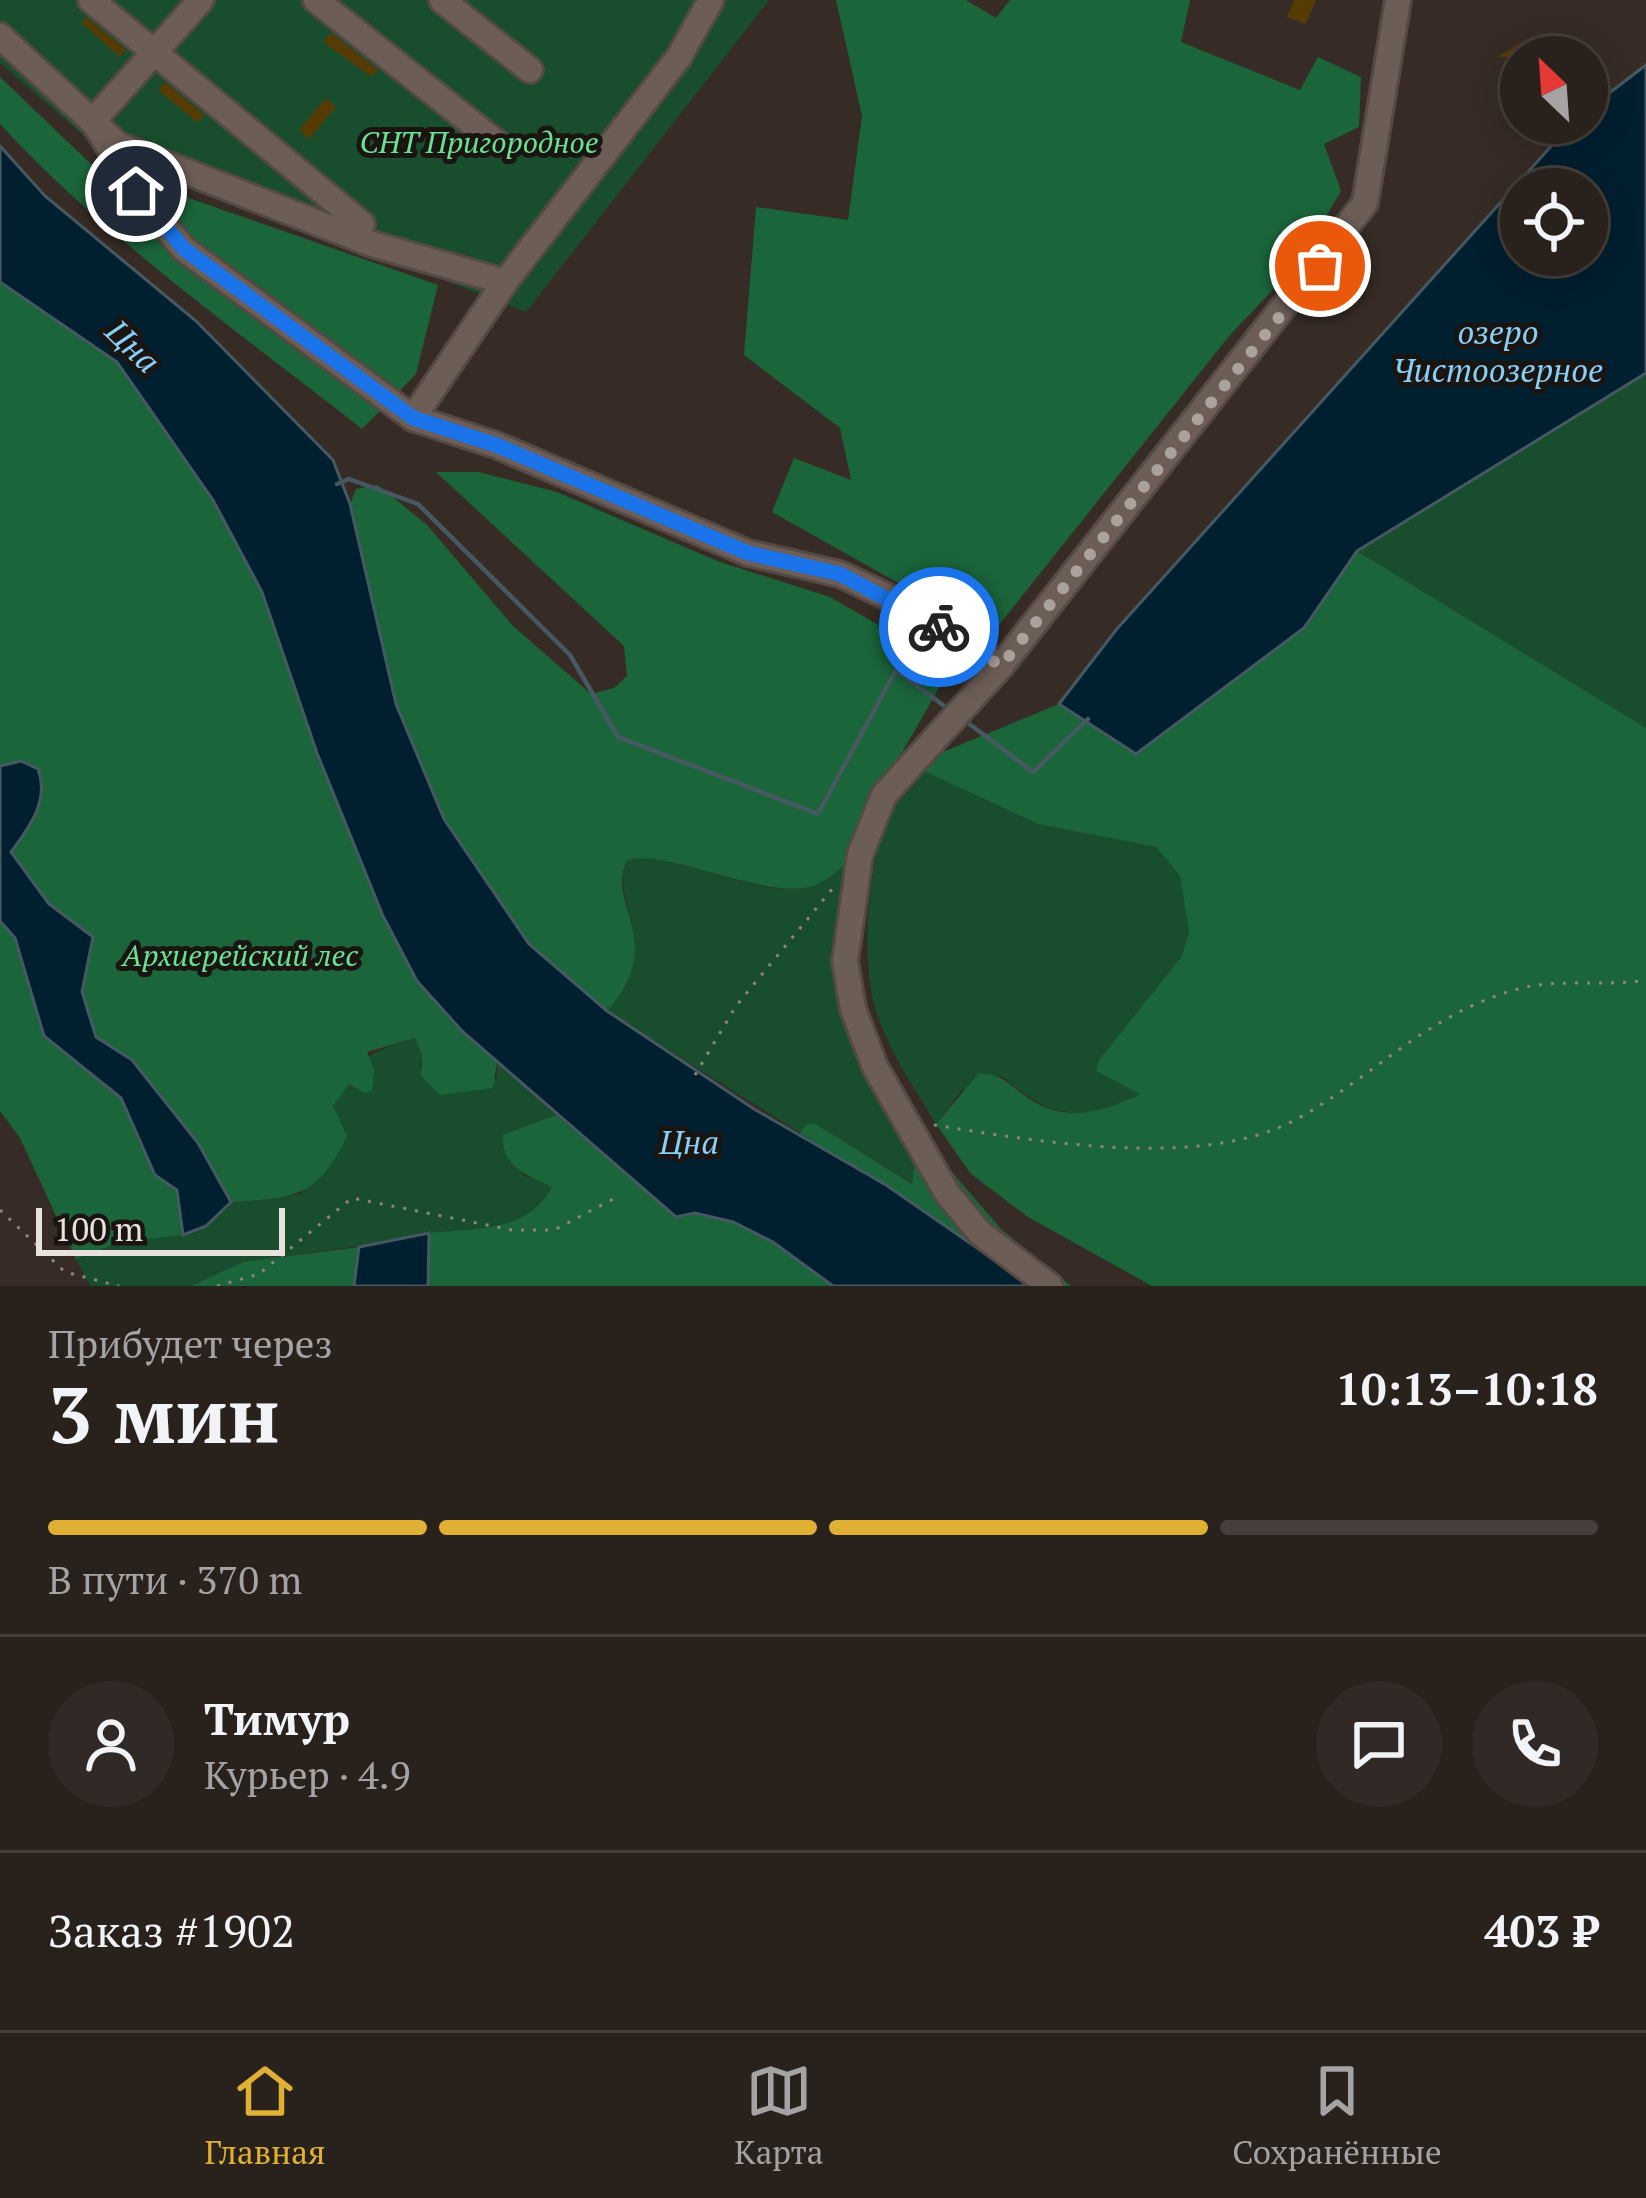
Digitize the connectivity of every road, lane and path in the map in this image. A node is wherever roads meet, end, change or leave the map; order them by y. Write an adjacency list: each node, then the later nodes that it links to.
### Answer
1 (92, 0): 8 (street)
2 (201, 0): 8 (street)
3 (316, 0): 11 (street)
4 (442, 0): 9 (street)
5 (711, 0): 13 (street)
6 (1398, 0): 15 (street)
7 (0, 36): 10 (street)
8 (155, 51): 10 (street); 12 (street)
9 (530, 70)
10 (93, 121): 13 (street); 14 (street)
11 (497, 143)
12 (362, 224)
13 (505, 282): 14 (street)
14 (413, 418): 15 (street)
15 (1001, 666): 19 (street)
16 (833, 888): 18 (path)
17 (1646, 980): 19 (path)
18 (695, 1075)
19 (902, 1120): 24 (street)
20 (619, 1196): 23 (path)
21 (0, 1210): 22 (path)
22 (118, 1286)
23 (217, 1286)
24 (1050, 1286)

